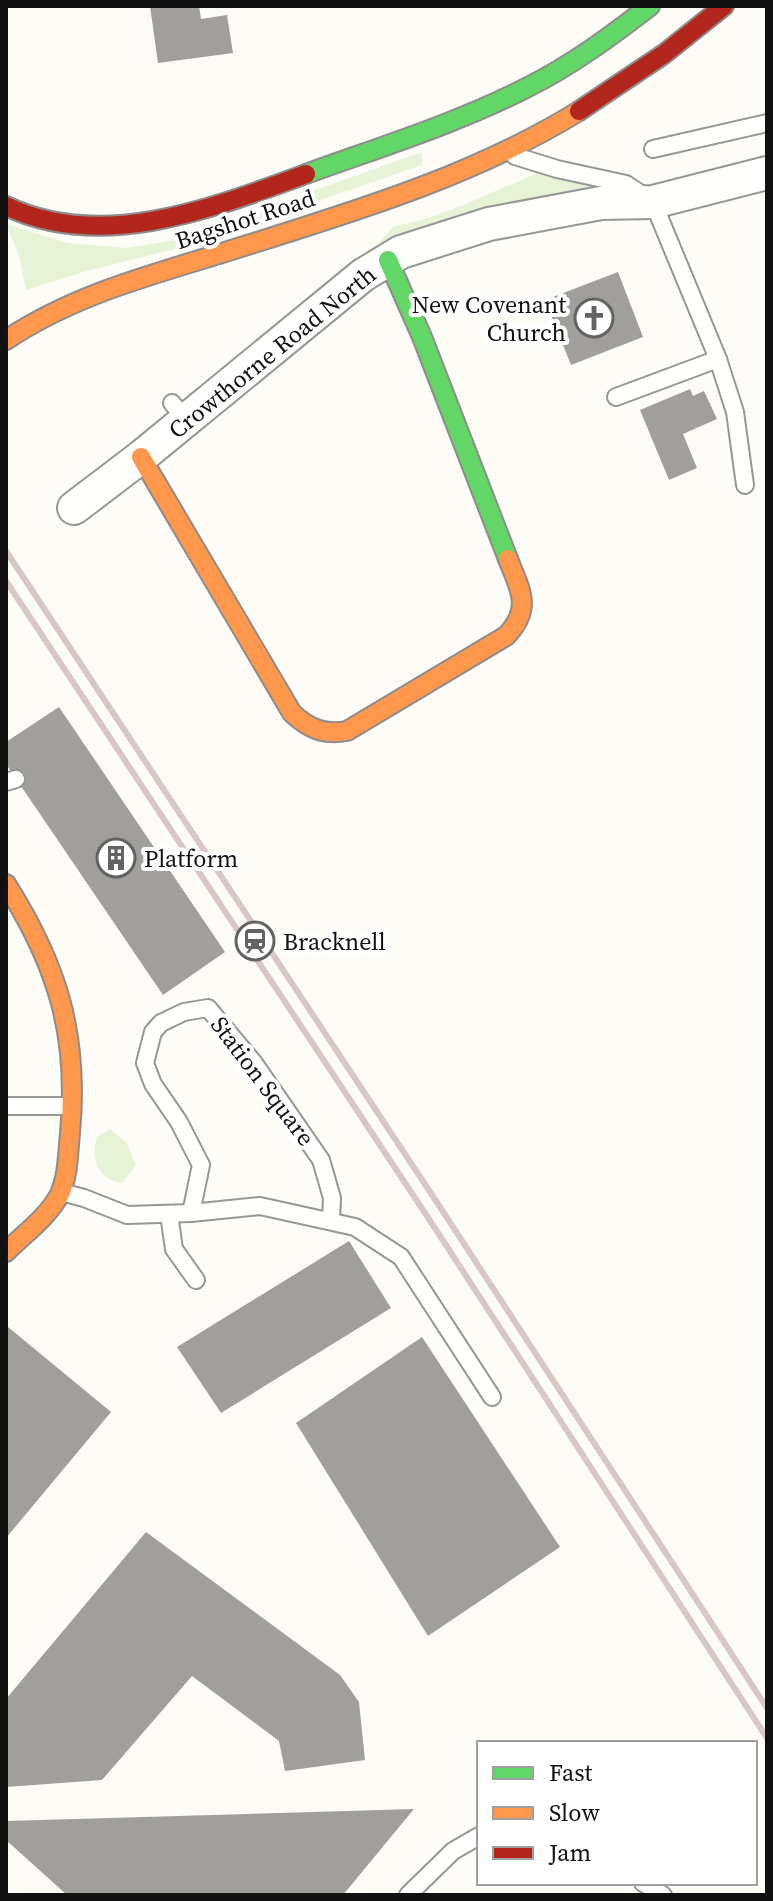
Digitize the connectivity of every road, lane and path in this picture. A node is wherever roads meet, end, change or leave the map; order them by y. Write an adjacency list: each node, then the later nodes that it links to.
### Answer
1 (650, 6): 4 (main road, Bagshot Road)
2 (724, 6): 8 (main road, Bagshot Road)
3 (767, 123): 7 (lane)
4 (424, 131): 5 (lane); 11 (main road, Bagshot Road)
5 (450, 138)
6 (477, 145): 8 (lane)
7 (653, 149)
8 (503, 152): 10 (lane); 13 (main road, Bagshot Road)
9 (767, 173): 10 (street, Crowthorne Road North)
10 (653, 202): 12 (street, Crowthorne Road North); 14 (lane)
11 (6, 206)
12 (388, 260): 16 (street, Crowthorne Road North); 16 (main road)
13 (6, 340)
14 (718, 359): 15 (lane); 17 (lane)
15 (616, 397)
16 (141, 457): 18 (street, Crowthorne Road North)
17 (745, 485)
18 (74, 508)
19 (6, 884): 21 (main road)
20 (6, 1106): 21 (lane)
21 (74, 1106): 22 (main road)
22 (60, 1192): 24 (lane); 26 (main road)
23 (191, 1213): 24 (lane); 25 (lane); 25 (lane, Station Square)
24 (169, 1214): 27 (lane)
25 (331, 1220): 28 (lane)
26 (6, 1252)
27 (196, 1280)
28 (492, 1397)
29 (477, 1837): 30 (lane)
30 (408, 1895)

